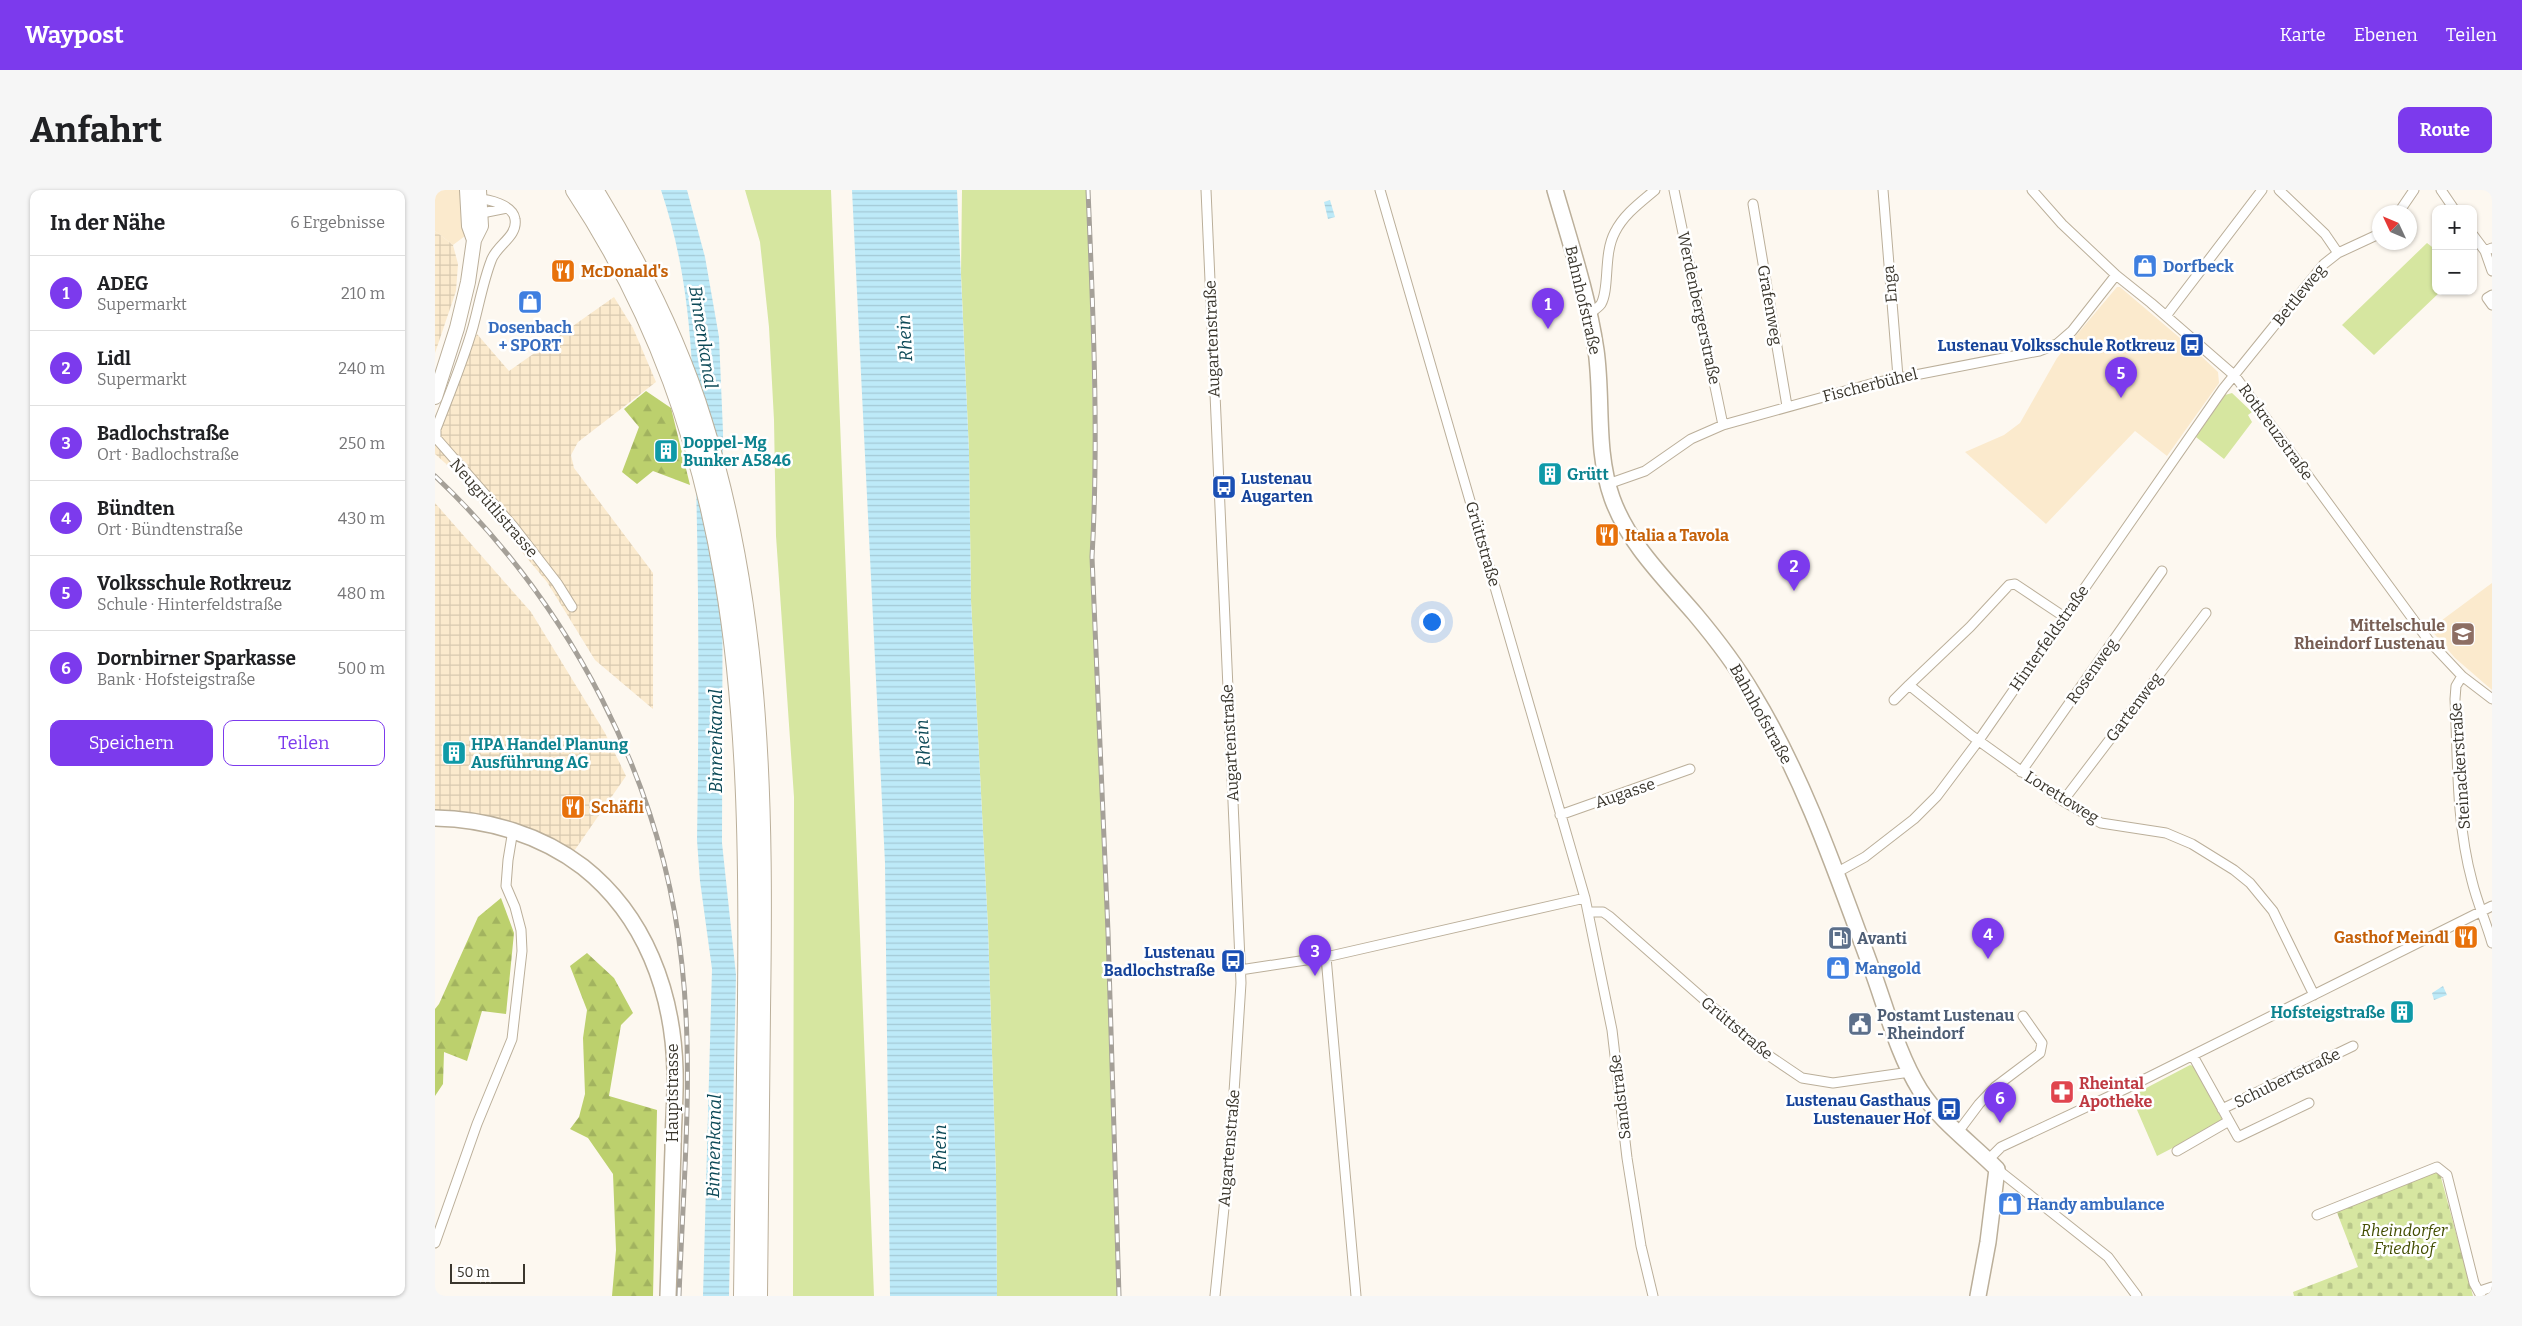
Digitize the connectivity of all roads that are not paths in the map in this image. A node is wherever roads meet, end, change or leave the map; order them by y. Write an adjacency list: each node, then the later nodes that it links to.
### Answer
1 (575, 190): 74 (highway)
2 (594, 190): 75 (highway)
3 (1206, 190): 57 (street, Augartenstraße)
4 (1380, 190): 47 (street, Grüttstraße)
5 (1555, 190): 27 (main road, Bahnhofstraße)
6 (1655, 190): 27 (street)
7 (1674, 190): 33 (street, Werdenbergerstraße)
8 (1883, 190): 30 (street, Enga)
9 (2032, 190): 24 (street, Rotkreuzstraße)
10 (2262, 190): 28 (street)
11 (2279, 190): 22 (street)
12 (2414, 190): 16 (street)
13 (2441, 190): 17 (street)
14 (473, 201): 18 (street); 18 (street); 31 (main road)
15 (1753, 204): 32 (street, Grafenweg)
16 (2404, 205)
17 (2451, 205)
18 (507, 208): 36 (street, Neugrütlistrasse)
19 (2372, 237): 22 (street, Bettleweg)
20 (2477, 239): 21 (street)
21 (2488, 250): 23 (street)
22 (2338, 253): 29 (street, Bettleweg)
23 (2492, 271)
24 (2116, 275): 28 (street, Rotkreuzstraße); 30 (street, Fischerbühel)
25 (2492, 295): 26 (street)
26 (2492, 305)
27 (1589, 314): 34 (main road, Bahnhofstraße)
28 (2167, 316): 29 (street, Rotkreuzstraße)
29 (2235, 376): 38 (street, Hinterfeldstraße); 39 (street, Rotkreuzstraße)
30 (1898, 377): 32 (street, Fischerbühel)
31 (435, 397)
32 (1787, 406): 33 (street, Fischerbühel)
33 (1723, 425): 34 (street, Fischerbühel)
34 (1608, 484): 50 (main road, Bahnhofstraße)
35 (2162, 571): 45 (street, Rosenweg)
36 (572, 607)
37 (2206, 613): 46 (street, Gartenweg)
38 (2063, 616): 40 (street); 43 (street, Hinterfeldstraße)
39 (2462, 676): 42 (street, Rotkreuzstraße); 53 (street, Steinackerstraße)
40 (1909, 685): 41 (street); 43 (street, Lorettoweg)
41 (1894, 700)
42 (2492, 700)
43 (1979, 740): 45 (street, Lorettoweg); 50 (street, Hinterfeldstraße)
44 (1690, 769): 47 (street, Augasse)
45 (2021, 772): 46 (street, Lorettoweg)
46 (2063, 801): 58 (street, Lorettoweg)
47 (1560, 815): 51 (street, Grüttstraße)
48 (435, 818): 49 (main road, Hauptstrasse)
49 (513, 830): 70 (street); 73 (main road, Hauptstrasse)
50 (1836, 873): 62 (main road, Bahnhofstraße)
51 (1585, 898): 54 (street, Sandstraße); 56 (street)
52 (2492, 906): 53 (street)
53 (2482, 911): 55 (street, Steinackerstraße); 58 (street)
54 (1589, 912): 62 (street, Grüttstraße); 78 (street, Sandstraße)
55 (2492, 943)
56 (1326, 957): 57 (street); 77 (street)
57 (1240, 970): 76 (street, Augartenstraße)
58 (2314, 995): 61 (street)
59 (2023, 1016): 66 (street)
60 (2353, 1046): 64 (street, Schubertstraße)
61 (2193, 1056): 64 (street, Schubertstraße); 68 (street)
62 (1910, 1072): 66 (main road, Bahnhofstraße)
63 (2309, 1103): 65 (street, Schubertstraße)
64 (2222, 1109): 65 (street, Schubertstraße)
65 (2229, 1121): 67 (street, Schubertstraße)
66 (1958, 1132): 68 (main road, Bahnhofstraße)
67 (2177, 1151)
68 (1993, 1164): 79 (main road); 80 (street)
69 (2317, 1215): 72 (street)
70 (435, 1243)
71 (2492, 1287): 72 (street)
72 (2481, 1293)
73 (668, 1296)
74 (743, 1296)
75 (758, 1296)
76 (1215, 1296)
77 (1356, 1296)
78 (1653, 1296)
79 (1978, 1296)
80 (2137, 1296)

